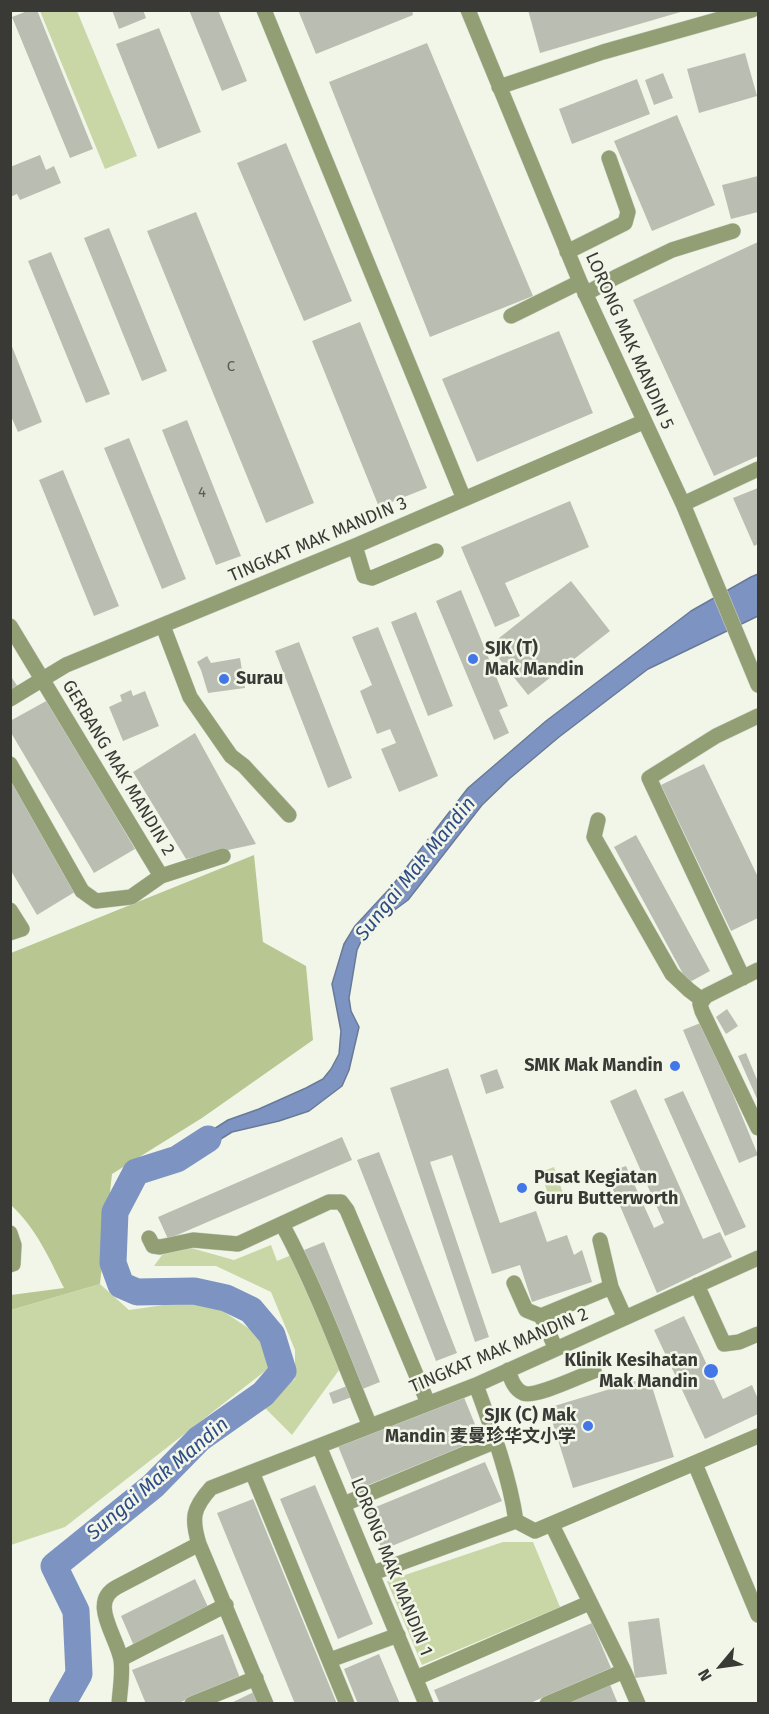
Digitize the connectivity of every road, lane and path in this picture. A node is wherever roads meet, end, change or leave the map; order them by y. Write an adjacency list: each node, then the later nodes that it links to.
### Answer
1 (264, 10): 12 (street)
2 (468, 10): 4 (street, LORONG MAK MANDIN 5)
3 (752, 10): 4 (street)
4 (499, 87): 7 (street, LORONG MAK MANDIN 5)
5 (609, 158): 7 (street)
6 (733, 231): 8 (street)
7 (567, 252): 8 (street, LORONG MAK MANDIN 5)
8 (582, 288): 9 (street); 10 (street, LORONG MAK MANDIN 5)
9 (511, 316)
10 (643, 422): 12 (street, TINGKAT MAK MANDIN 3); 13 (street, LORONG MAK MANDIN 5)
11 (759, 469): 13 (street)
12 (464, 499): 14 (street, TINGKAT MAK MANDIN 3)
13 (683, 504): 19 (street, LORONG MAK MANDIN 5)
14 (355, 546): 15 (street); 17 (street, TINGKAT MAK MANDIN 3)
15 (436, 551)
16 (10, 626): 18 (street, GERBANG MAK MANDIN 2)
17 (163, 626): 18 (street, TINGKAT MAK MANDIN 3); 23 (street)
18 (43, 679): 20 (street, TINGKAT MAK MANDIN 3); 26 (street, GERBANG MAK MANDIN 2)
19 (759, 685)
20 (10, 699)
21 (759, 716): 30 (street)
22 (10, 764): 26 (street)
23 (289, 815)
24 (598, 820): 31 (street)
25 (223, 856): 26 (street)
26 (161, 876)
27 (10, 910): 28 (street)
28 (16, 931)
29 (759, 970): 30 (street)
30 (743, 978): 31 (street)
31 (702, 1000): 32 (street)
32 (759, 1128)
33 (282, 1224): 35 (street); 49 (street); 50 (street)
34 (10, 1233): 38 (street)
35 (149, 1238)
36 (600, 1240): 41 (street)
37 (759, 1258): 40 (street, TINGKAT MAK MANDIN 2)
38 (10, 1265)
39 (514, 1283): 42 (street)
40 (697, 1285): 43 (street, TINGKAT MAK MANDIN 2); 44 (street)
41 (611, 1287): 42 (street); 43 (street)
42 (542, 1316): 45 (street)
43 (625, 1318): 45 (street, TINGKAT MAK MANDIN 2)
44 (759, 1334)
45 (556, 1349): 46 (street, TINGKAT MAK MANDIN 2)
46 (508, 1370): 47 (street); 48 (street, TINGKAT MAK MANDIN 2)
47 (594, 1371)
48 (476, 1385): 49 (street, TINGKAT MAK MANDIN 2); 52 (street)
49 (428, 1404): 50 (street, TINGKAT MAK MANDIN 2)
50 (369, 1426): 53 (street, TINGKAT MAK MANDIN 2)
51 (759, 1437): 54 (street)
52 (496, 1441): 56 (street); 57 (street)
53 (319, 1446): 55 (street, TINGKAT MAK MANDIN 2); 56 (street, LORONG MAK MANDIN 1)
54 (695, 1464): 58 (street); 61 (street)
55 (252, 1472): 59 (street, TINGKAT MAK MANDIN 2); 67 (street)
56 (344, 1504): 60 (street, LORONG MAK MANDIN 1)
57 (516, 1521): 58 (street); 60 (street)
58 (552, 1526): 62 (street)
59 (199, 1544): 63 (street); 66 (street)
60 (373, 1573): 65 (street, LORONG MAK MANDIN 1)
61 (752, 1582): 64 (street)
62 (589, 1603): 68 (street); 70 (street)
63 (226, 1605): 66 (street); 69 (street)
64 (759, 1615)
65 (398, 1635): 67 (street); 70 (street, LORONG MAK MANDIN 1)
66 (120, 1659): 72 (street)
67 (330, 1660): 74 (street)
68 (624, 1671): 76 (street); 77 (street)
69 (256, 1678): 71 (street); 73 (street)
70 (416, 1678): 75 (street, LORONG MAK MANDIN 1)
71 (196, 1702)
72 (119, 1704)
73 (266, 1704)
74 (347, 1704)
75 (426, 1704)
76 (548, 1704)
77 (638, 1704)

